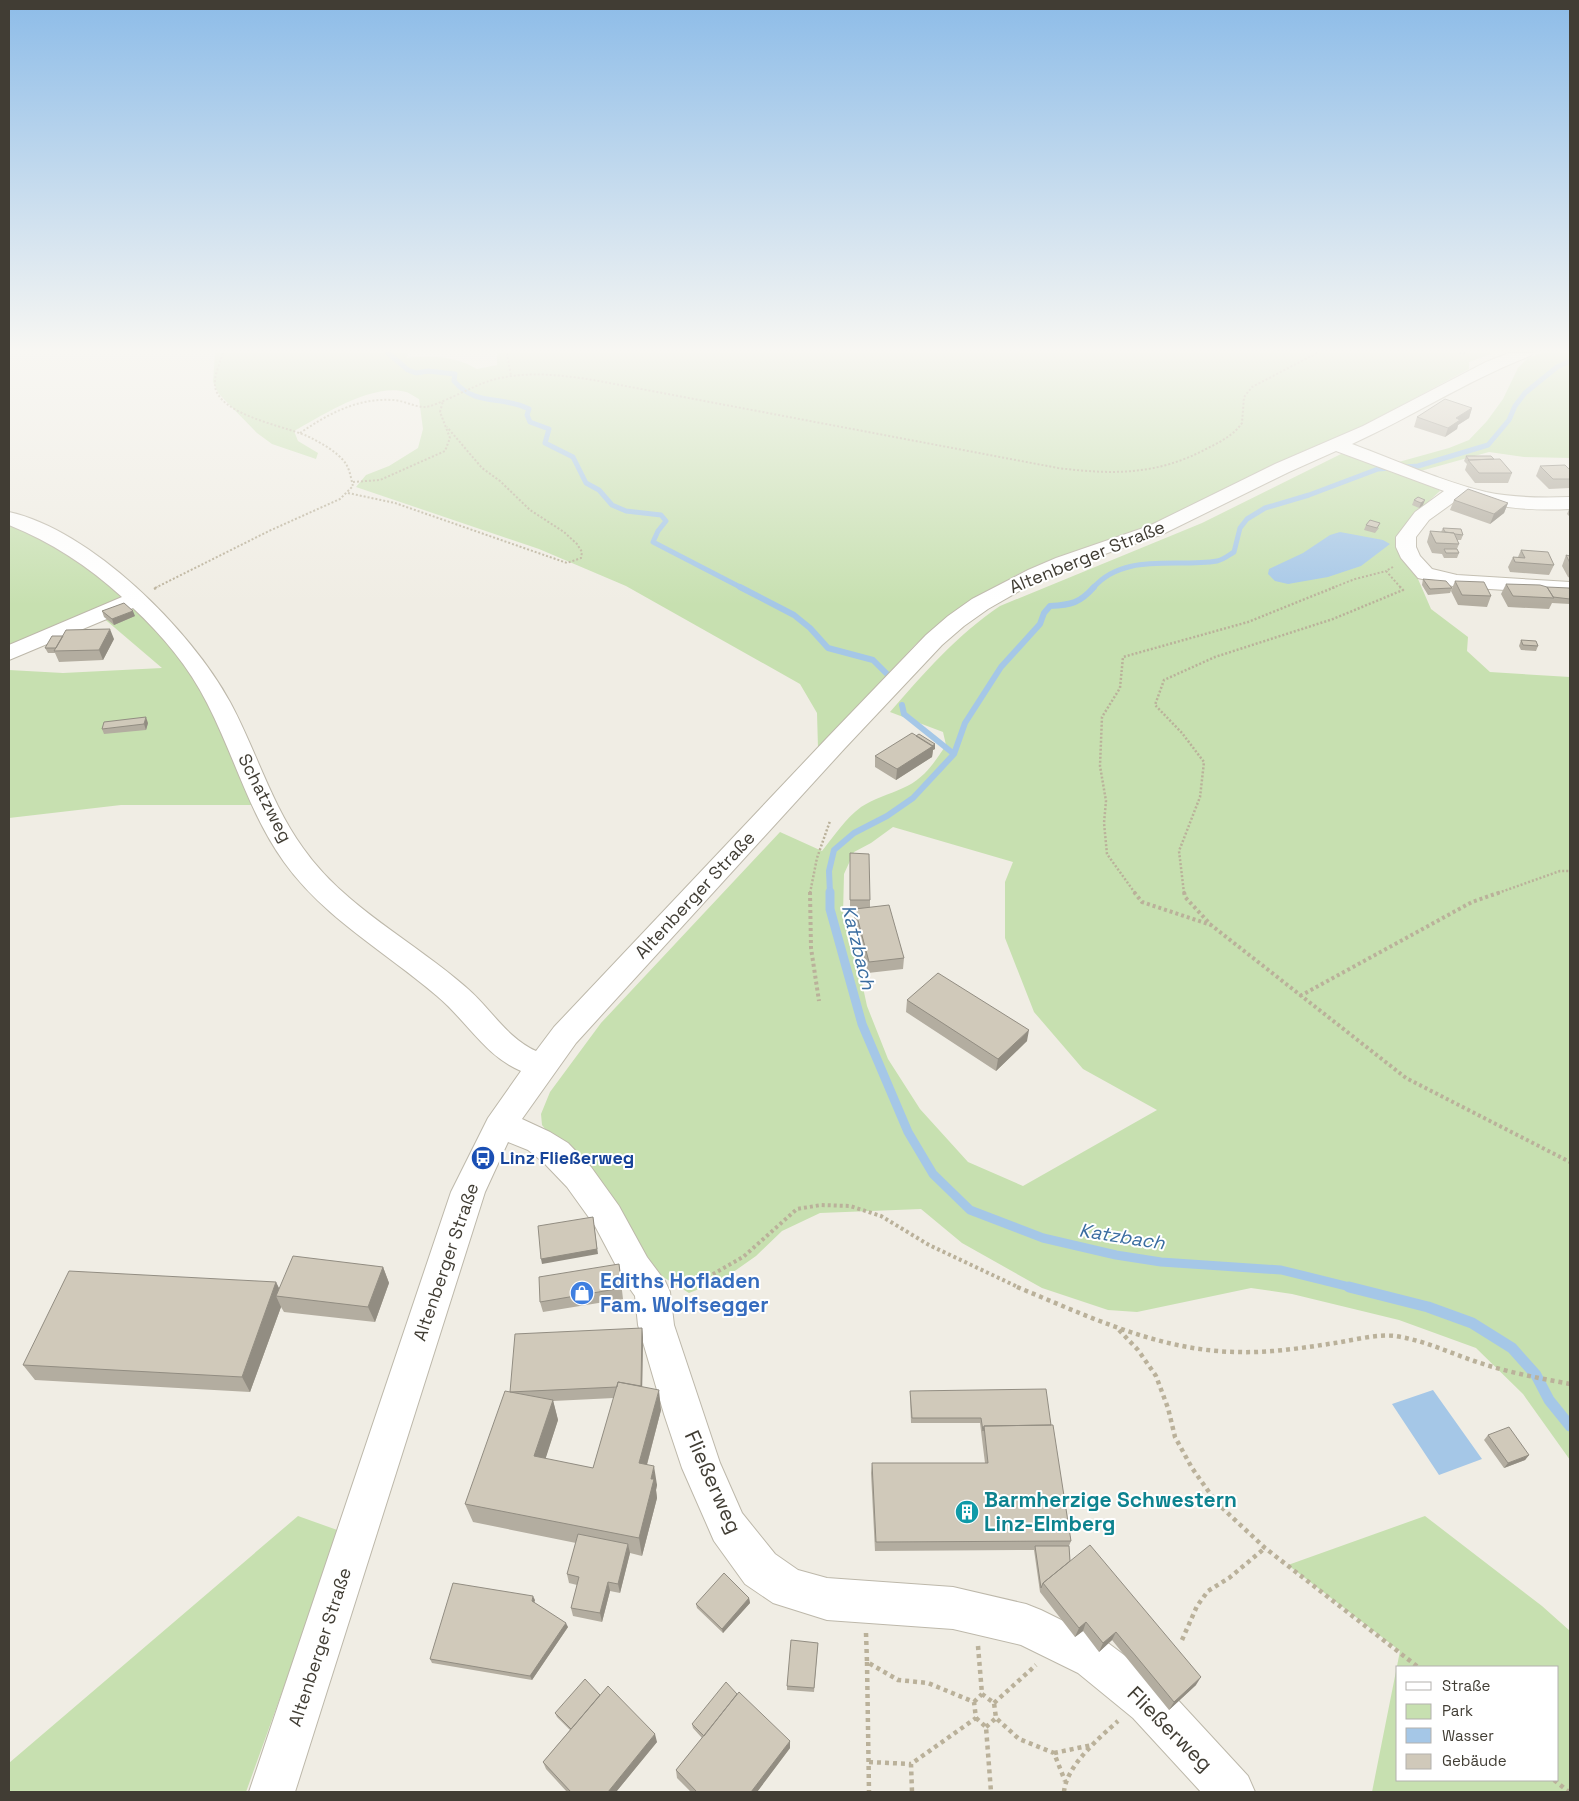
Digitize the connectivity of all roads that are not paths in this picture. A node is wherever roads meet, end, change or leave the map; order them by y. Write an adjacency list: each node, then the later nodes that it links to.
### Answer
1 (1354, 437): 2 (street, Altenberger Straße)
2 (1337, 445): 3 (street); 9 (street, Altenberger Straße)
3 (1458, 490): 4 (street); 6 (street)
4 (1570, 504)
5 (9, 518): 7 (street, Schatzweg)
6 (1570, 588)
7 (135, 599): 8 (street); 9 (street, Schatzweg)
8 (9, 653)
9 (541, 1067): 10 (street, Altenberger Straße)
10 (499, 1127): 11 (street, Altenberger Straße); 12 (street, Fließerweg)
11 (272, 1792)
12 (1232, 1792)

